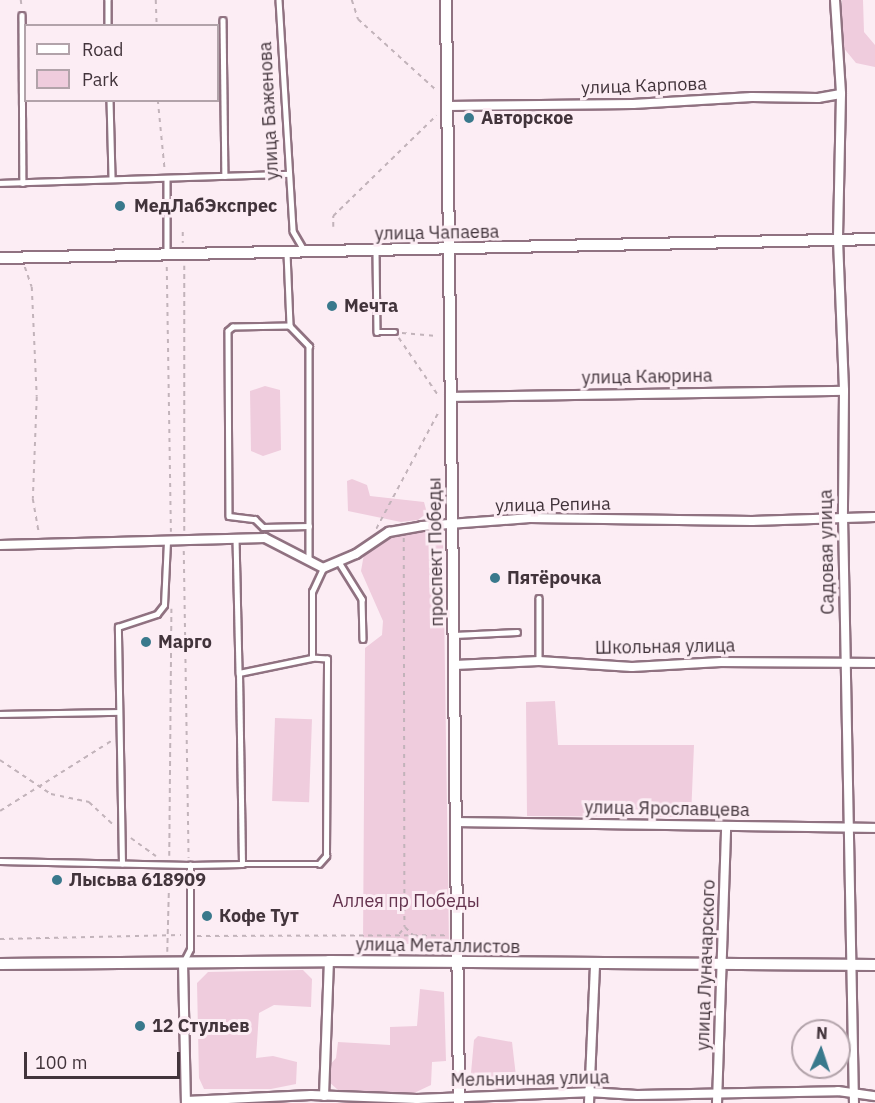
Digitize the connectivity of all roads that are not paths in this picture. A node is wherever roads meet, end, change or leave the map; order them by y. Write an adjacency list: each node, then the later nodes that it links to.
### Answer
1 (108, 0): 7 (lane)
2 (279, 0): 11 (lane, улица Баженова)
3 (446, 0): 10 (street, проспект Победы)
4 (835, 0): 8 (street, Садовая улица)
5 (22, 15): 16 (lane)
6 (223, 20): 12 (lane)
7 (108, 24)
8 (841, 94): 10 (street, улица Карпова); 18 (street, Садовая улица)
9 (110, 102): 14 (lane)
10 (447, 106): 19 (street, проспект Победы)
11 (288, 174): 12 (lane); 21 (lane, улица Баженова)
12 (225, 176): 13 (lane)
13 (167, 178): 14 (lane); 23 (lane)
14 (112, 179): 16 (lane)
15 (0, 183): 16 (lane)
16 (24, 183)
17 (875, 239): 18 (street, улица Чапаева)
18 (838, 240): 19 (street, улица Чапаева); 27 (street, Садовая улица)
19 (449, 250): 20 (street, улица Чапаева); 28 (street, проспект Победы)
20 (376, 251): 21 (street, улица Чапаева); 26 (lane)
21 (305, 252): 22 (street, улица Чапаева)
22 (287, 253): 23 (street, улица Чапаева); 25 (lane)
23 (167, 255): 24 (street, улица Чапаева)
24 (0, 258)
25 (290, 326): 31 (lane); 31 (lane)
26 (395, 332)
27 (844, 391): 28 (street, улица Каюрина); 29 (street, Садовая улица)
28 (450, 398): 32 (street, проспект Победы)
29 (843, 516): 30 (street, улица Репина); 32 (street, улица Репина); 45 (street, Садовая улица)
30 (875, 517)
31 (309, 526): 36 (lane)
32 (452, 526): 37 (street, улица Репина); 41 (street, проспект Победы)
33 (236, 538): 34 (street); 36 (street); 48 (lane)
34 (167, 542): 35 (street); 49 (lane)
35 (0, 545)
36 (309, 558): 38 (street)
37 (339, 562): 38 (street, улица Репина); 42 (lane)
38 (323, 568): 43 (lane)
39 (539, 598): 44 (lane)
40 (516, 632): 41 (lane)
41 (454, 635): 47 (street, проспект Победы)
42 (363, 639)
43 (312, 658): 48 (lane); 57 (lane)
44 (539, 661): 45 (street, Школьная улица); 47 (street, Школьная улица)
45 (845, 662): 46 (street, Школьная улица); 52 (street, Садовая улица)
46 (875, 663)
47 (455, 665): 51 (street, проспект Победы)
48 (238, 673): 57 (lane)
49 (118, 712): 50 (lane); 56 (lane)
50 (0, 714)
51 (458, 822): 53 (street, улица Ярославцева); 61 (street, проспект Победы)
52 (849, 826): 53 (street, улица Ярославцева); 54 (street, улица Ярославцева); 63 (street, Садовая улица)
53 (726, 828): 66 (street, улица Луначарского)
54 (875, 828)
55 (0, 861): 56 (lane)
56 (122, 864): 58 (lane)
57 (242, 864): 58 (lane)
58 (190, 865): 60 (lane)
59 (329, 961): 60 (street, улица Металлистов); 61 (street, улица Металлистов); 71 (street)
60 (183, 962): 62 (street, улица Металлистов); 73 (street)
61 (458, 962): 64 (street, улица Металлистов); 72 (street, проспект Победы)
62 (0, 964)
63 (853, 964): 65 (street, улица Металлистов); 66 (street, улица Металлистов); 69 (street, Садовая улица)
64 (595, 965): 66 (street, улица Металлистов); 67 (street)
65 (875, 965)
66 (723, 966): 68 (street, улица Луначарского)
67 (588, 1092): 68 (street, Мельничная улица); 72 (street, Мельничная улица); 74 (street)
68 (717, 1092): 69 (street, Мельничная улица); 75 (street, улица Луначарского)
69 (854, 1093): 70 (street, Мельничная улица); 76 (street, Садовая улица)
70 (875, 1095)
71 (324, 1096): 72 (street, Мельничная улица); 73 (street, Мельничная улица)
72 (459, 1100)
73 (186, 1102)
74 (588, 1103)
75 (717, 1103)
76 (854, 1103)

